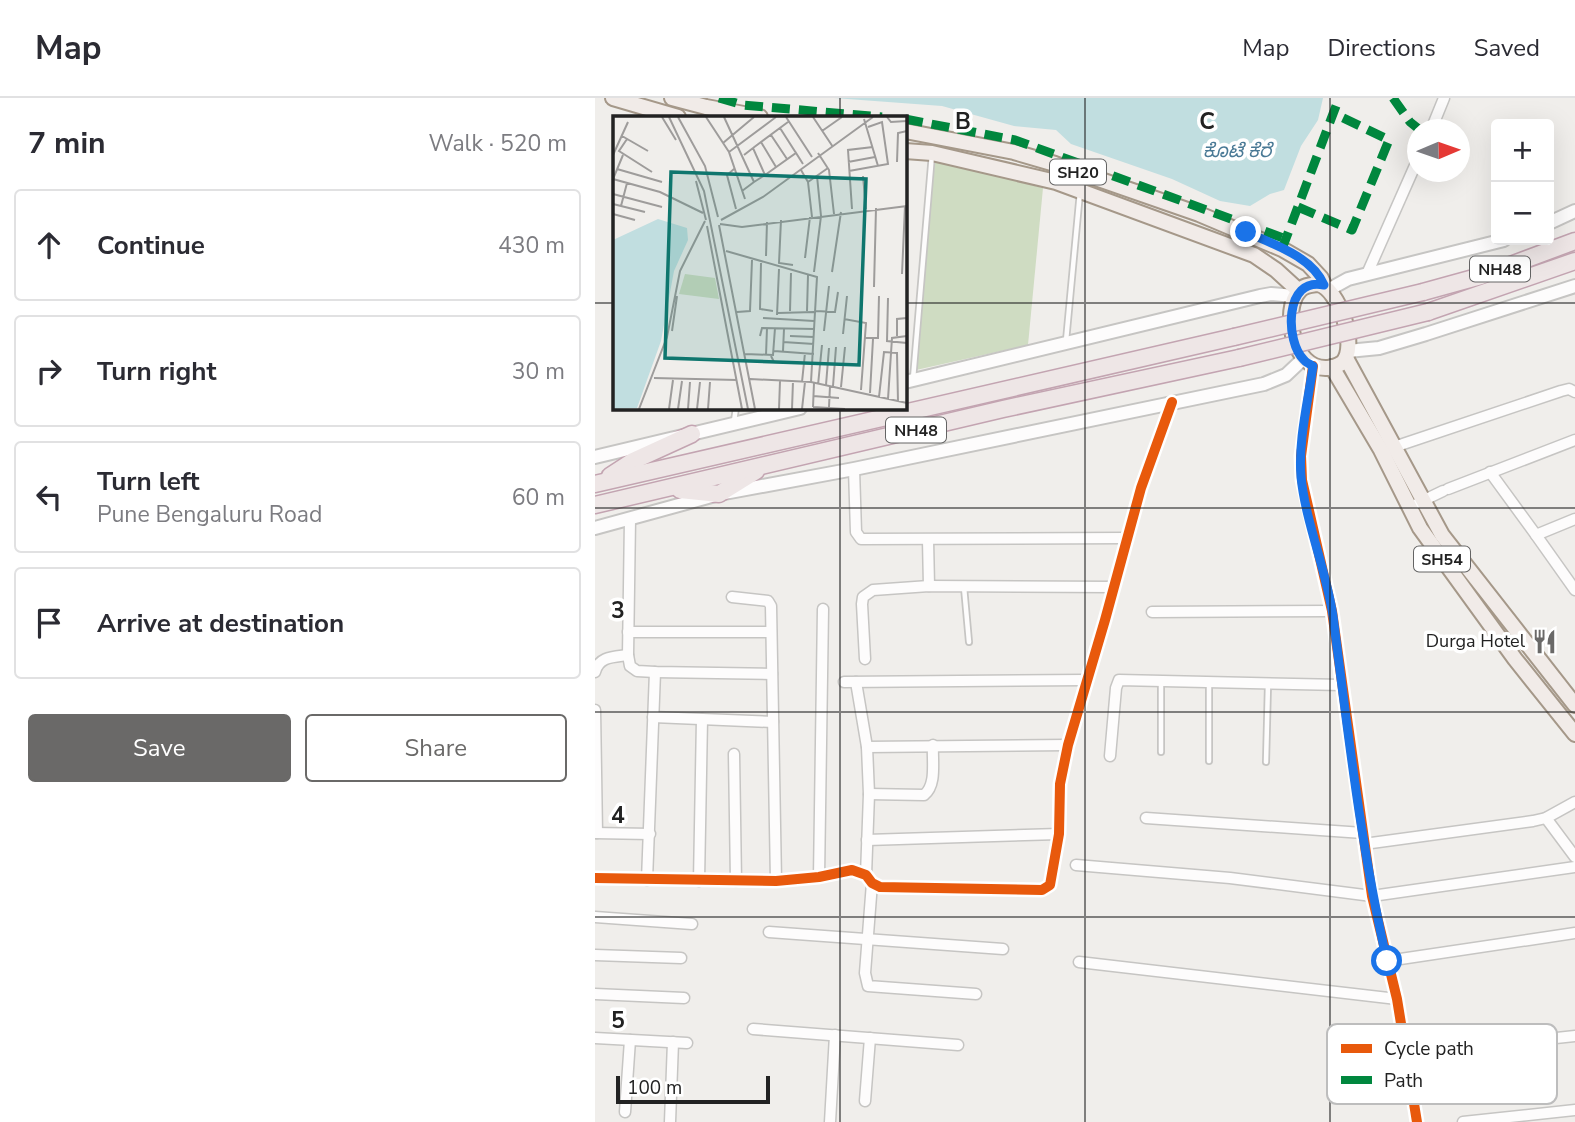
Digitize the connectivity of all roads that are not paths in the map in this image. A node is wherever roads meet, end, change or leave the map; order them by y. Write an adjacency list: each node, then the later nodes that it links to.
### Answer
1 (613, 98): 4 (main road)
2 (672, 98): 5 (main road)
3 (1444, 98): 6 (street)
4 (675, 116)
5 (754, 116)
6 (1435, 119)
7 (907, 131): 19 (main road, SH20)
8 (907, 150): 9 (main road, SH20)
9 (932, 153): 11 (main road, SH20); 25 (lane)
10 (1408, 182): 17 (street)
11 (1080, 191): 20 (main road, SH20); 21 (lane)
12 (1575, 211): 13 (street)
13 (1554, 221)
14 (1575, 241): 38 (highway, NH48, bridge)
15 (1491, 243): 17 (street)
16 (1575, 261): 35 (highway, NH48, bridge)
17 (1367, 274): 19 (street)
18 (1575, 286): 22 (street)
19 (1327, 287): 20 (main road); 22 (main road)
20 (1297, 293): 21 (street); 23 (main road)
21 (1066, 345): 25 (street)
22 (1347, 355): 24 (main road); 33 (main road, SH54)
23 (1308, 363): 24 (main road); 27 (street); 56 (street)
24 (1332, 367): 41 (main road, SH54)
25 (909, 381)
26 (1575, 392): 33 (street)
27 (1172, 402): 36 (street); 47 (street)
28 (736, 410): 30 (lane)
29 (792, 410): 30 (street)
30 (734, 425): 31 (street)
31 (692, 434): 34 (street); 38 (highway)
32 (1575, 440): 37 (street)
33 (1394, 447): 41 (main road, SH54)
34 (595, 457)
35 (767, 464): 39 (highway, NH48); 40 (highway)
36 (854, 469): 40 (street); 48 (street)
37 (1490, 472): 41 (street); 46 (street)
38 (597, 481)
39 (667, 488): 40 (highway); 42 (highway, NH48)
40 (719, 494): 43 (street)
41 (1415, 504): 49 (main road, SH54)
42 (595, 505)
43 (631, 519): 45 (street); 58 (street)
44 (1575, 519): 46 (street)
45 (595, 528)
46 (1536, 535): 53 (street)
47 (1127, 538): 48 (street); 52 (street)
48 (928, 540): 50 (street)
49 (1468, 582): 73 (main road, SH54); 78 (main road, SH54)
50 (929, 586): 51 (street); 62 (street)
51 (964, 586): 52 (street); 60 (lane)
52 (1114, 587): 66 (street)
53 (1575, 590)
54 (732, 597): 59 (street)
55 (823, 609): 99 (street)
56 (1332, 611): 57 (street); 72 (street)
57 (1152, 612)
58 (628, 632): 59 (street); 61 (street)
59 (771, 632): 65 (street)
60 (969, 642)
61 (628, 655): 63 (street); 64 (street)
62 (865, 659)
63 (595, 672)
64 (655, 672): 65 (street); 75 (street)
65 (772, 674): 77 (street)
66 (1086, 680): 69 (street); 79 (street)
67 (1161, 680): 70 (street); 82 (lane); 84 (street)
68 (844, 682): 69 (street)
69 (856, 682): 81 (street)
70 (1209, 682): 71 (street); 85 (lane)
71 (1268, 683): 72 (street); 86 (lane)
72 (1342, 685): 94 (street)
73 (1575, 705)
74 (595, 710): 91 (street)
75 (653, 717): 76 (street); 92 (street)
76 (702, 719): 77 (street); 103 (street)
77 (773, 722): 105 (street)
78 (1575, 734)
79 (1068, 745): 80 (street); 93 (street)
80 (933, 746): 81 (street); 87 (street)
81 (867, 747): 87 (street)
82 (1161, 752)
83 (734, 754): 104 (street)
84 (1110, 756)
85 (1209, 761)
86 (1266, 762)
87 (869, 794): 95 (street)
88 (1575, 802): 90 (street)
89 (1146, 818): 94 (street)
90 (1546, 818): 94 (street); 96 (street)
91 (596, 833): 92 (street)
92 (650, 834): 102 (street)
93 (1059, 834): 95 (street); 101 (street)
94 (1363, 839): 106 (street)
95 (867, 840): 101 (street)
96 (1575, 857)
97 (1076, 865): 106 (street)
98 (1575, 867): 106 (street)
99 (819, 877): 101 (street); 105 (street)
100 (595, 878): 102 (street)
101 (869, 879): 111 (street)
102 (647, 880): 103 (street)
103 (699, 881): 104 (street)
104 (736, 881): 105 (street)
105 (776, 881)
106 (1372, 896): 115 (street)
107 (595, 917): 108 (street)
108 (692, 924)
109 (769, 932): 111 (street)
110 (1575, 933): 115 (street)
111 (868, 939): 112 (street); 118 (street)
112 (1003, 948)
113 (595, 955): 114 (street)
114 (681, 958)
115 (1387, 961): 120 (street)
116 (1079, 962): 120 (street)
117 (595, 994): 119 (street)
118 (976, 994)
119 (684, 998)
120 (1397, 999): 121 (street)
121 (1402, 1024)
122 (753, 1028): 123 (street)
123 (835, 1035): 126 (street); 137 (street)
124 (1575, 1036): 127 (street)
125 (595, 1038): 128 (street)
126 (870, 1038): 131 (street); 132 (street)
127 (1557, 1038)
128 (630, 1040): 129 (street); 135 (street)
129 (673, 1042): 130 (street); 136 (street)
130 (687, 1043)
131 (958, 1045)
132 (865, 1101)
133 (1415, 1104): 138 (street)
134 (1575, 1110): 139 (street)
135 (625, 1112)
136 (670, 1122)
137 (830, 1122)
138 (1417, 1122)
139 (1463, 1122)

